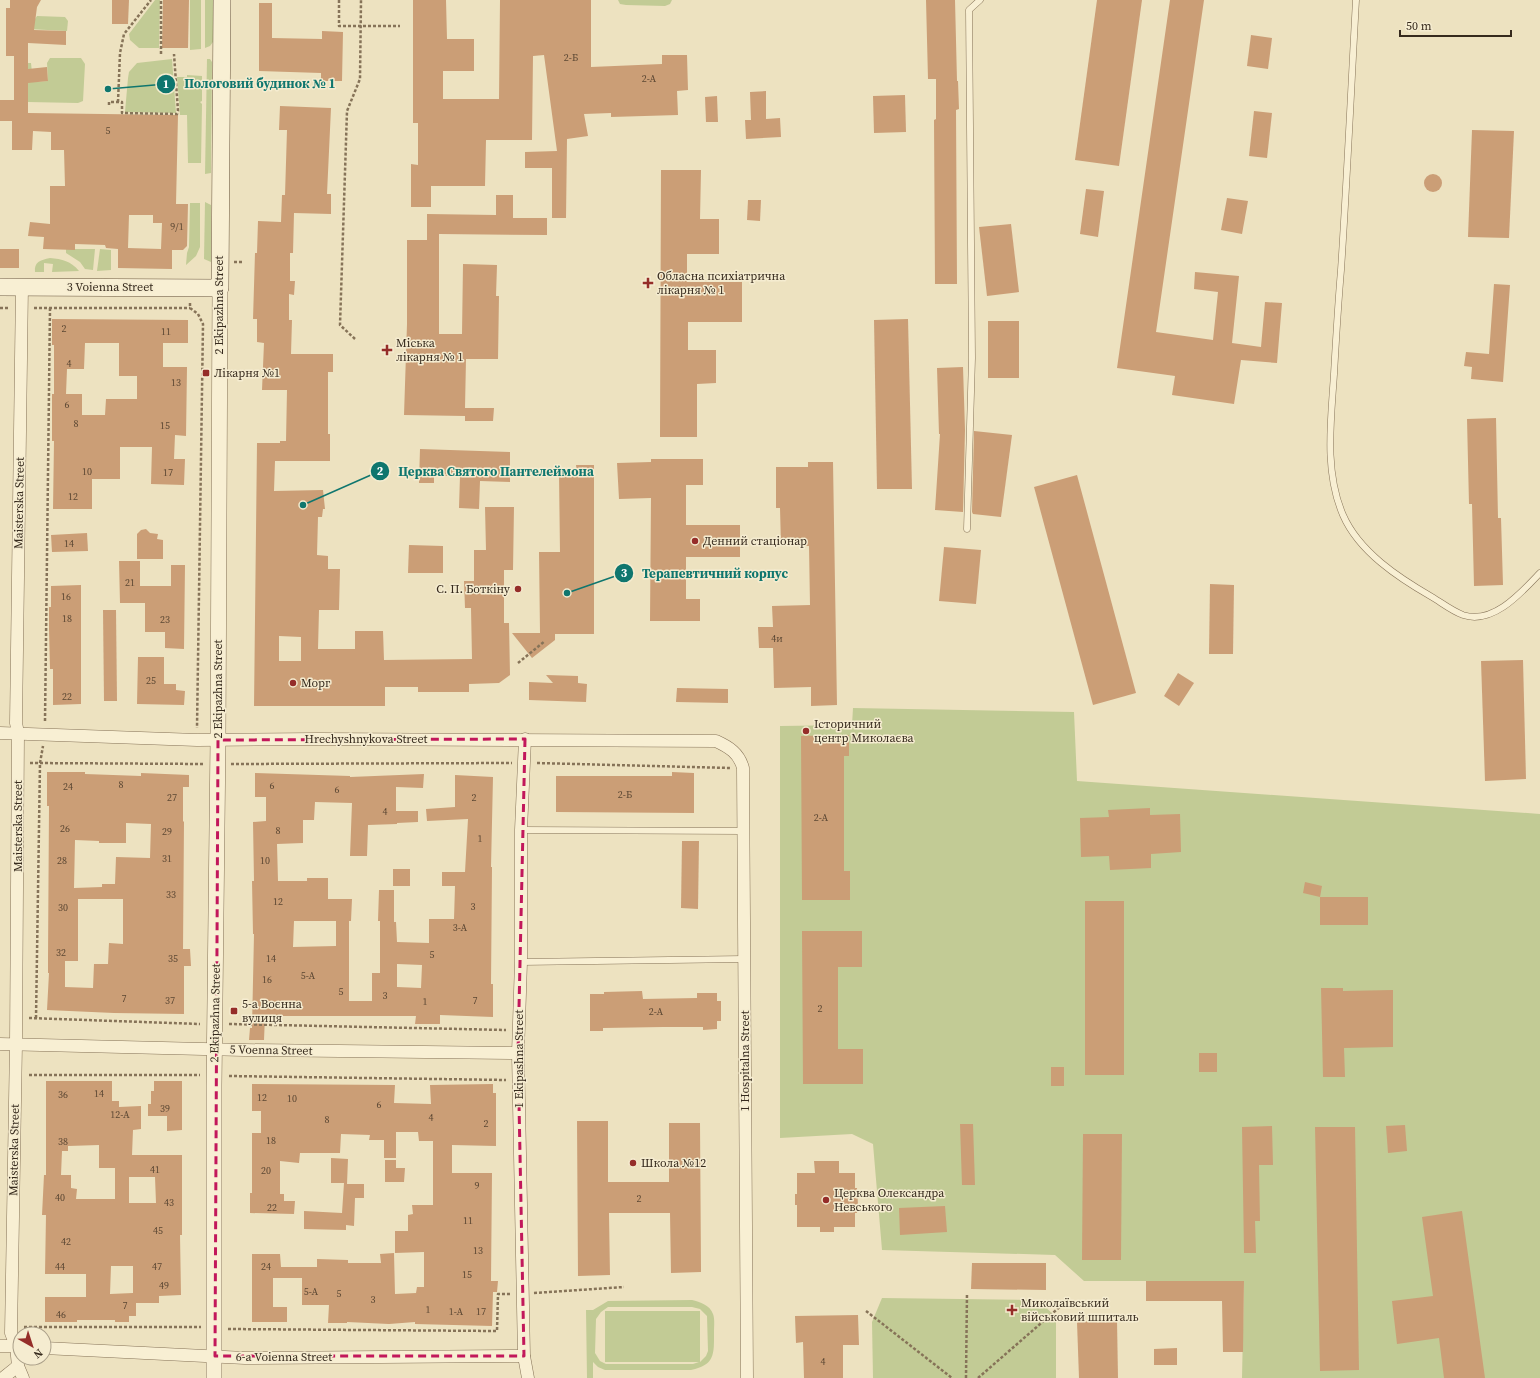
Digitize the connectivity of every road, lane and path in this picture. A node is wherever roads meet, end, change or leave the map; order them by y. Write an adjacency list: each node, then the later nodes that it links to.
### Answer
1 (151, 0): 12 (path)
2 (161, 0): 10 (path)
3 (222, 0): 17 (main road, 2 Ekipazhna Street)
4 (339, 0): 8 (path)
5 (361, 0): 8 (path)
6 (980, 0): 23 (lane)
7 (1356, 0): 24 (lane)
8 (360, 25): 9 (path); 22 (path)
9 (400, 26)
10 (161, 54)
11 (174, 54): 12 (path)
12 (118, 102): 13 (path)
13 (109, 105)
14 (0, 286): 15 (main road, 3 Voienna Street)
15 (22, 286): 16 (main road, 3 Voienna Street); 19 (street, Maisterska Street)
16 (190, 288): 17 (main road, 3 Voienna Street); 21 (path)
17 (220, 288): 32 (street, 2 Ekipazhna Street)
18 (0, 308): 19 (path)
19 (21, 308): 20 (path); 29 (street, Maisterska Street)
20 (50, 308): 21 (path); 30 (path)
21 (190, 308): 27 (path)
22 (355, 339)
23 (967, 529)
24 (1540, 573)
25 (545, 641): 26 (path)
26 (518, 663)
27 (197, 731)
28 (0, 733): 29 (street, Hrechyshnykova Street)
29 (18, 733): 30 (street, Hrechyshnykova Street); 33 (street, Maisterska Street)
30 (45, 735): 32 (street, Hrechyshnykova Street); 34 (path)
31 (525, 739): 32 (street, Hrechyshnykova Street); 36 (street, 1 Ekipashna Street); 38 (street, Hrechyshnykova Street)
32 (218, 740): 45 (street, 2 Ekipazhna Street)
33 (18, 763): 34 (path); 43 (street, Maisterska Street)
34 (40, 763): 35 (path); 44 (path)
35 (209, 763)
36 (524, 763): 37 (path); 38 (path); 39 (street, 1 Ekipashna Street)
37 (226, 764)
38 (743, 768): 40 (street, 1 Hospitalna Street)
39 (521, 830): 40 (lane); 42 (street, 1 Ekipashna Street)
40 (744, 831): 41 (street, 1 Hospitalna Street)
41 (744, 959): 42 (lane); 72 (street, 1 Hospitalna Street)
42 (521, 962): 46 (street, 1 Ekipashna Street)
43 (16, 1017): 44 (path); 48 (street, Maisterska Street)
44 (36, 1018): 45 (path)
45 (215, 1024): 46 (path); 49 (street, 2 Ekipazhna Street)
46 (518, 1030): 50 (street, 1 Ekipashna Street)
47 (0, 1044): 48 (street, 5 Voenna Street)
48 (16, 1044): 49 (street, 5 Voenna Street); 51 (street, Maisterska Street)
49 (214, 1049): 50 (street, 5 Voenna Street); 52 (street, 2 Ekipazhna Street)
50 (518, 1053): 53 (street, 1 Ekipashna Street)
51 (15, 1075): 52 (path); 59 (street, Maisterska Street)
52 (214, 1076): 53 (path); 60 (street, 2 Ekipazhna Street)
53 (518, 1081): 55 (street, 1 Ekipashna Street)
54 (624, 1287): 55 (path)
55 (523, 1293): 60 (path); 66 (street, 1 Ekipashna Street)
56 (967, 1293): 74 (path)
57 (1062, 1305): 75 (path)
58 (866, 1311): 73 (path)
59 (11, 1327): 60 (path); 61 (street, Maisterska Street)
60 (214, 1328): 65 (street, 2 Ekipazhna Street)
61 (12, 1335)
62 (0, 1346): 63 (street)
63 (12, 1346)
64 (52, 1348): 65 (street, 6-a Voienna Street)
65 (214, 1356): 66 (street, 6-a Voienna Street); 70 (street, 2 Ekipazhna Street)
66 (524, 1356): 71 (street, 1 Ekipashna Street)
67 (18, 1366): 68 (street); 69 (street, Maisterska Street)
68 (3, 1378)
69 (23, 1378)
70 (214, 1378)
71 (528, 1378)
72 (747, 1378)
73 (952, 1378)
74 (966, 1378)
75 (978, 1378)

